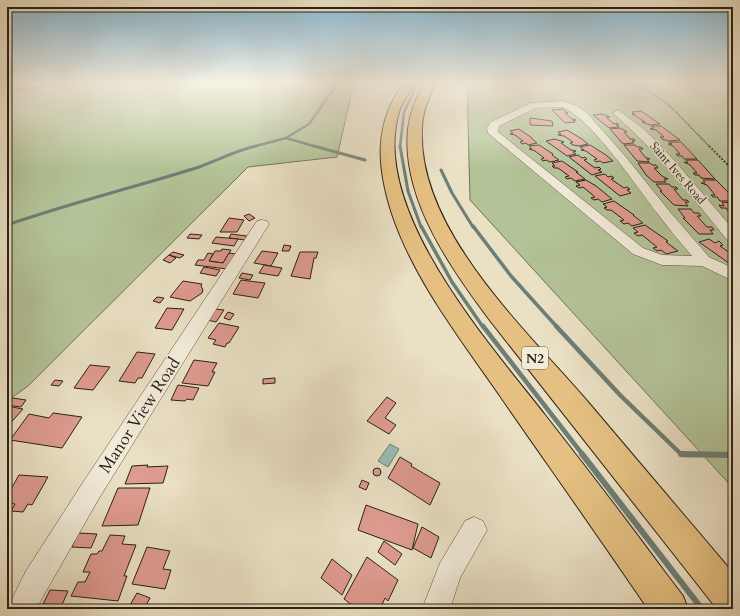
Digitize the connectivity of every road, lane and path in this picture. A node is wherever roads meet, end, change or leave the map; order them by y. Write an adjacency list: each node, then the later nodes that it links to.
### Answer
1 (393, 112): 18 (highway)
2 (418, 112): 8 (highway, N2)
3 (425, 112): 8 (highway)
4 (520, 112): 12 (street)
5 (579, 112): 12 (street)
6 (676, 112): 9 (path)
7 (618, 113): 11 (street, Saint Ives Road)
8 (414, 152): 15 (highway, N2)
9 (733, 170)
10 (262, 224): 16 (street, Manor View Road)
11 (733, 238)
12 (704, 261): 13 (street)
13 (733, 275)
14 (474, 530): 17 (street)
15 (733, 601)
16 (21, 609)
17 (436, 609)
18 (670, 609)

